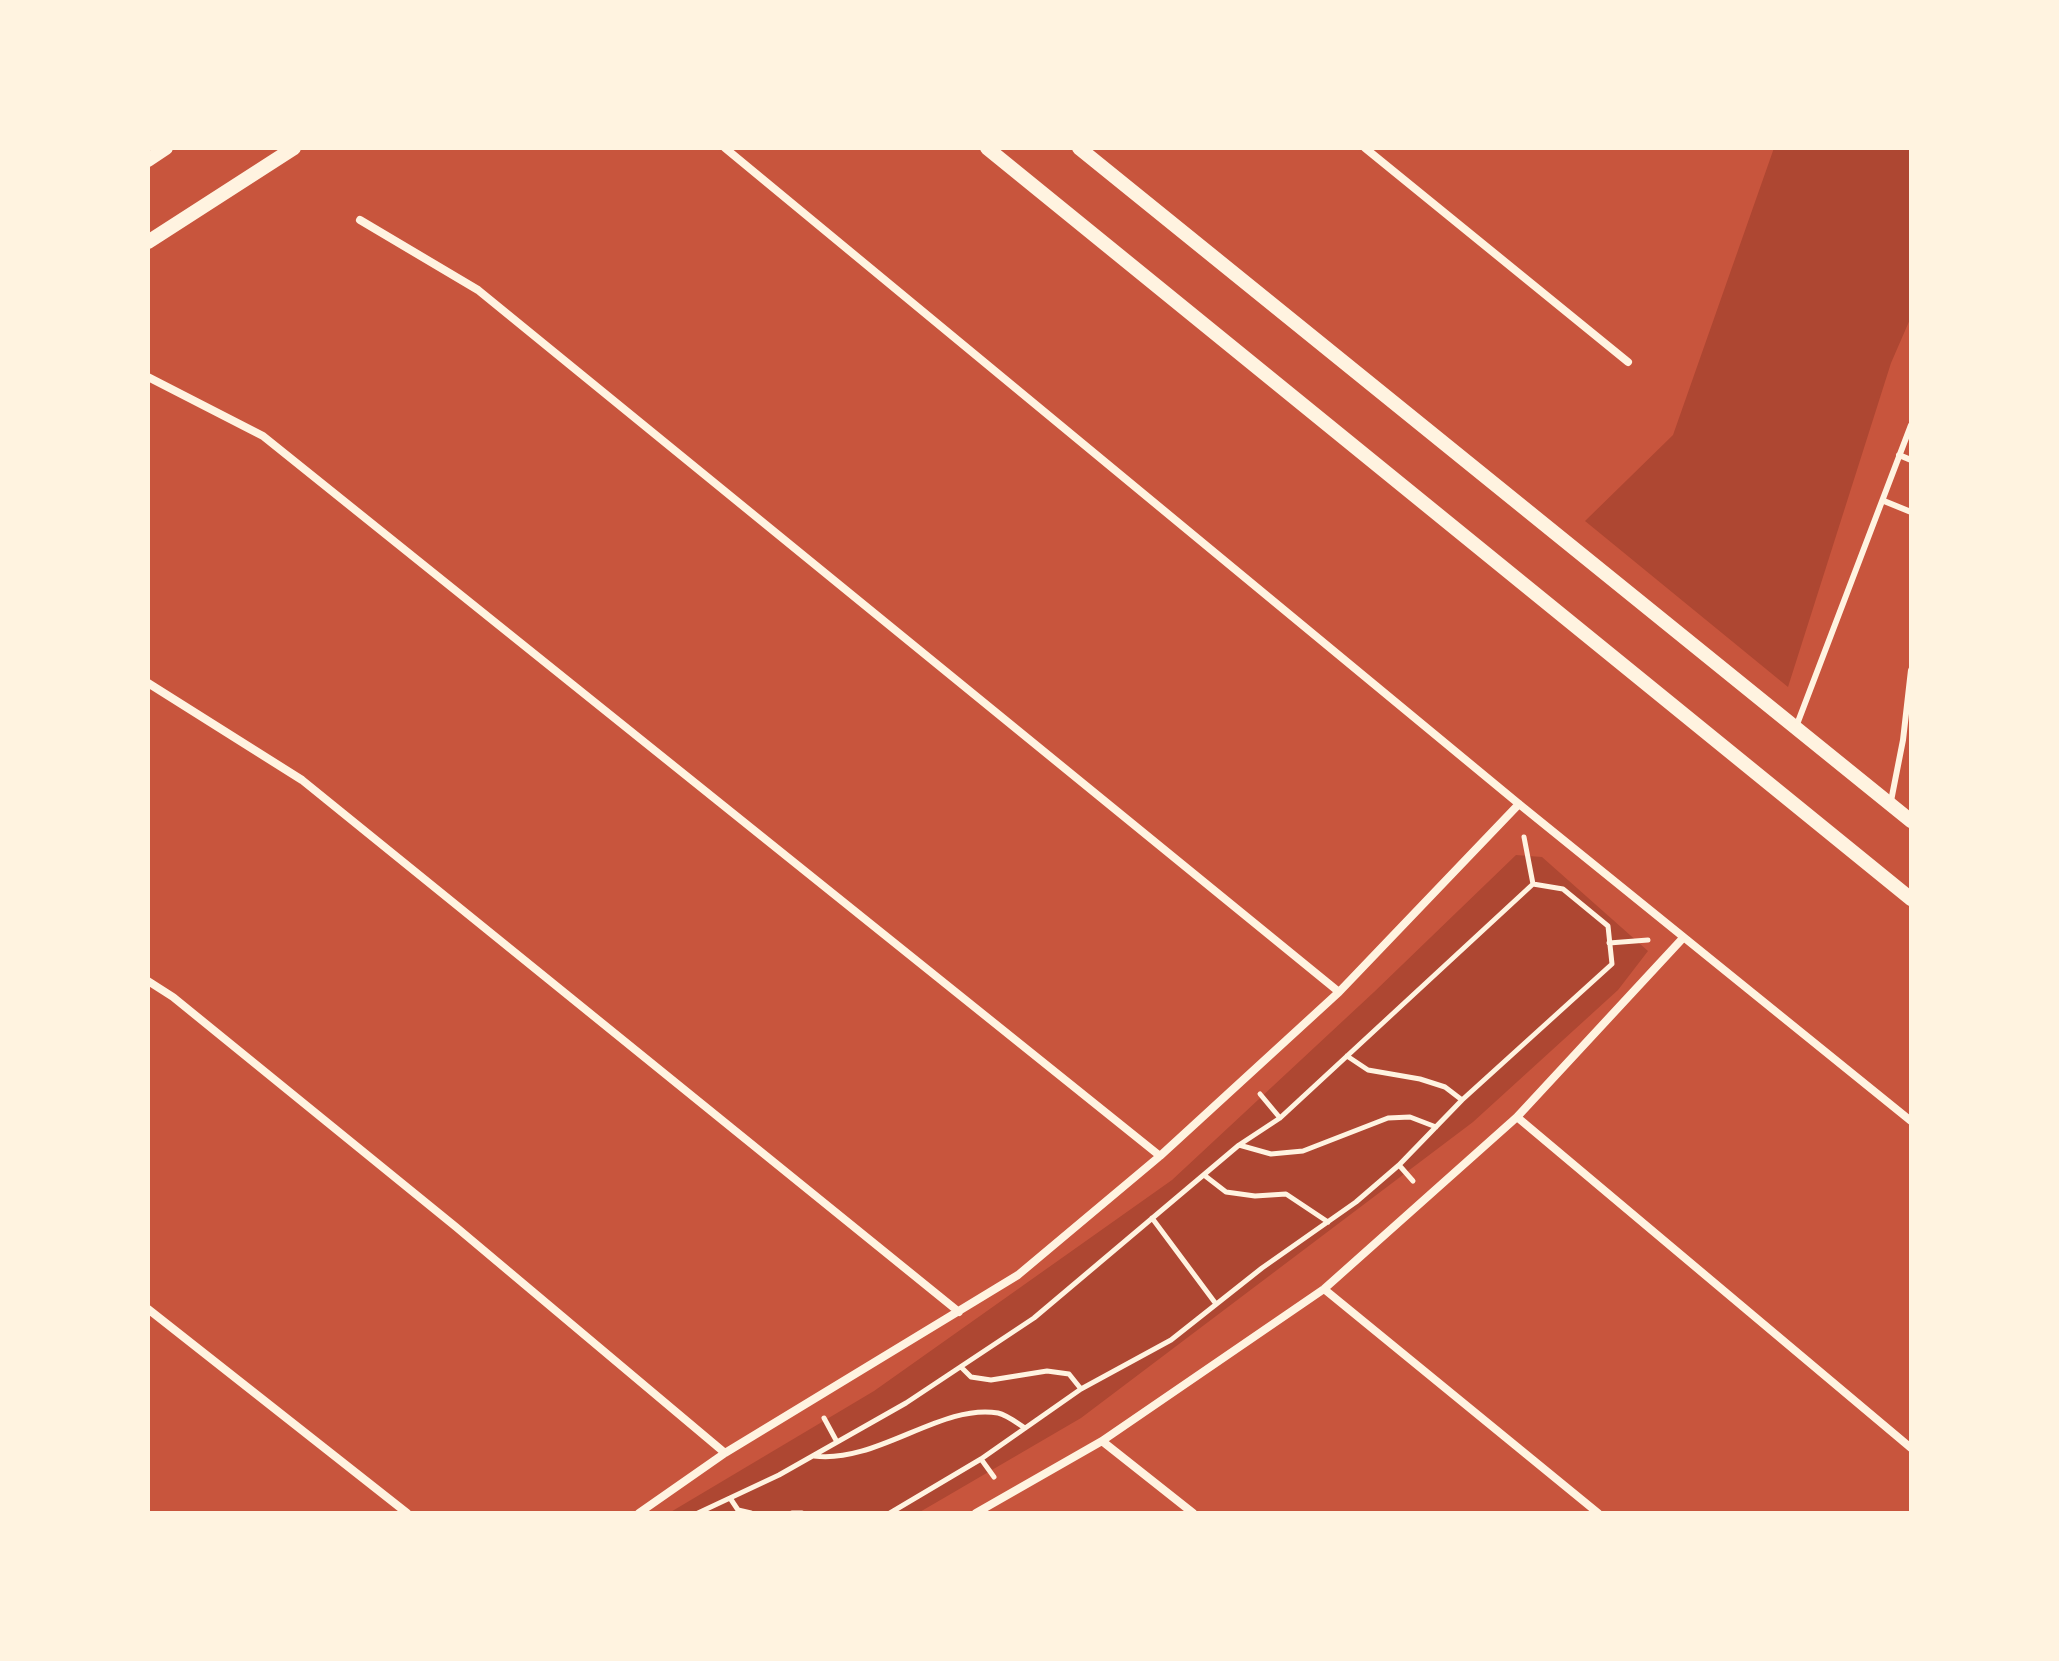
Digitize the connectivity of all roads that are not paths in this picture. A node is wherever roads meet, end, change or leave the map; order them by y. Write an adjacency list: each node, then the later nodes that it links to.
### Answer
1 (166, 148): 7 (street)
2 (294, 148): 9 (street)
3 (725, 148): 23 (street)
4 (987, 148): 25 (street)
5 (1079, 148): 19 (street)
6 (1365, 148): 10 (street)
7 (148, 160)
8 (360, 220): 28 (street)
9 (148, 242)
10 (1628, 362)
11 (148, 377): 31 (street)
12 (1911, 425): 13 (lane)
13 (1899, 455): 14 (lane); 15 (lane)
14 (1911, 460)
15 (1884, 501): 16 (lane); 19 (lane)
16 (1911, 512)
17 (1911, 670): 20 (lane)
18 (148, 683): 34 (street)
19 (1796, 727): 22 (street)
20 (1903, 740): 21 (lane); 22 (lane)
21 (1911, 746)
22 (1890, 803): 24 (street)
23 (1519, 804): 26 (street); 28 (street)
24 (1911, 821)
25 (1911, 899)
26 (1683, 938): 29 (street); 30 (street)
27 (148, 981): 37 (street)
28 (1339, 992): 31 (street)
29 (1517, 1117): 32 (street); 36 (street)
30 (1911, 1121)
31 (1160, 1156): 34 (street)
32 (1324, 1289): 35 (street); 42 (street)
33 (148, 1309): 38 (street)
34 (959, 1312): 37 (street)
35 (1102, 1441): 40 (street); 41 (street)
36 (1911, 1448)
37 (725, 1453): 39 (street)
38 (407, 1513)
39 (639, 1513)
40 (976, 1513)
41 (1193, 1513)
42 (1598, 1513)

